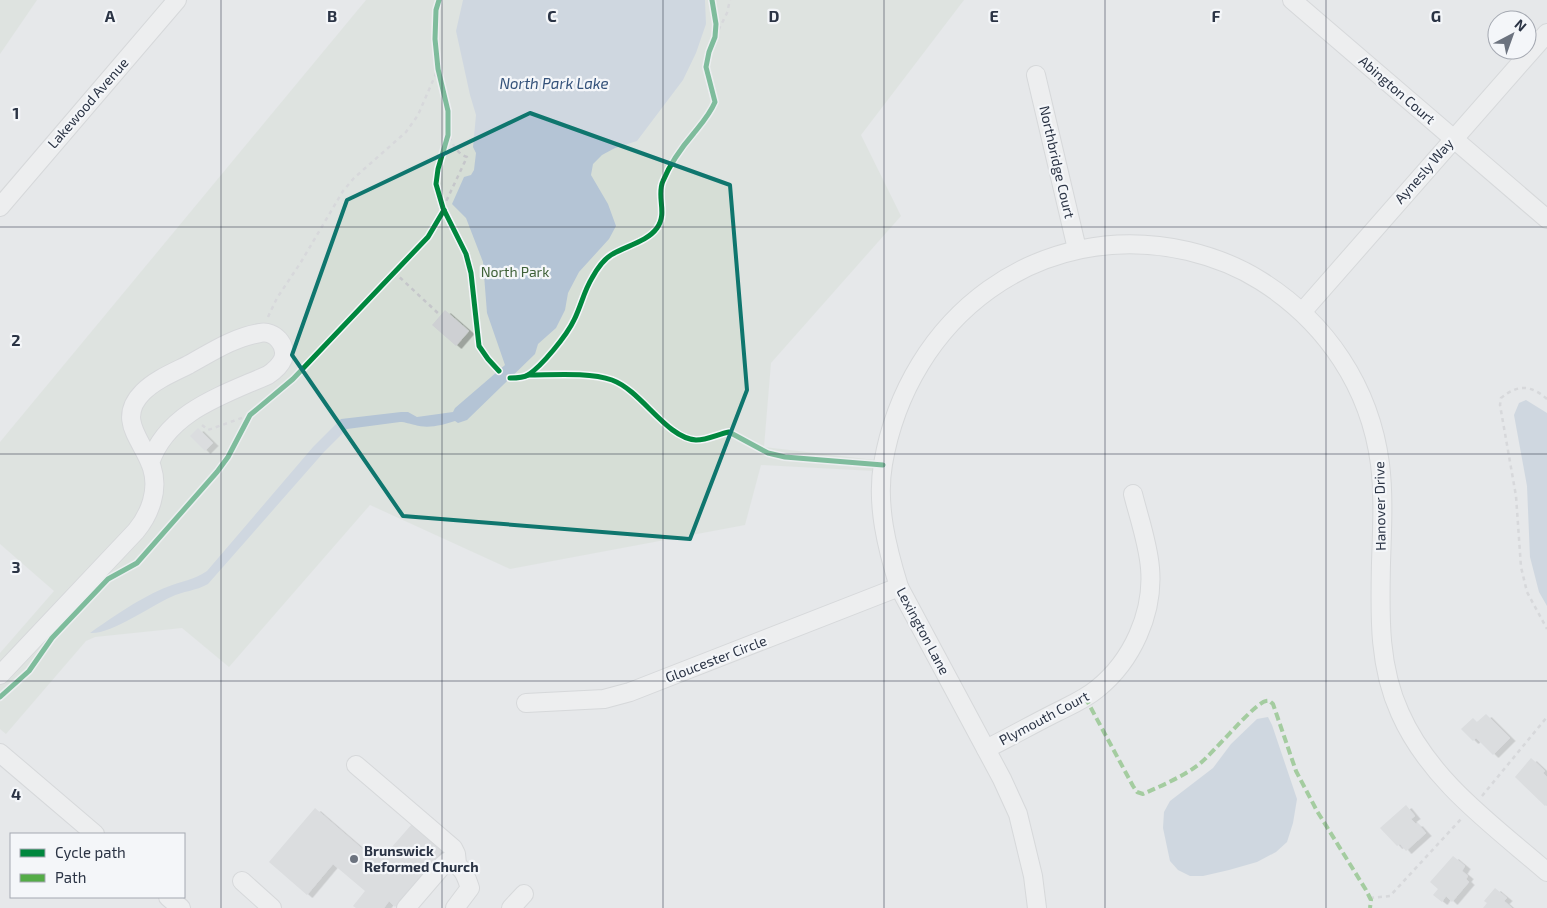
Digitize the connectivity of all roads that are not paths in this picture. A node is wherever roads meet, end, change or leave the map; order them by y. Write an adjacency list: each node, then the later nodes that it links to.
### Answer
1 (177, 0): 6 (street, Lakewood Avenue)
2 (1292, 0): 5 (street, Abington Court)
3 (1547, 33): 5 (street, Aynesly Way)
4 (1036, 75): 8 (street, Northbridge Court)
5 (1453, 138): 7 (street, Abington Court); 9 (street, Aynesly Way)
6 (0, 207)
7 (1547, 219)
8 (1077, 249): 9 (street, Hanover Drive); 12 (street, Lexington Lane)
9 (1303, 311): 20 (street, Hanover Drive)
10 (150, 463): 10 (street); 13 (street)
11 (1133, 494): 15 (street, Plymouth Court)
12 (899, 587): 14 (street, Gloucester Circle); 15 (street, Lexington Lane)
13 (0, 675)
14 (526, 703)
15 (986, 749): 29 (street, Lexington Lane)
16 (0, 753): 18 (street)
17 (356, 765): 19 (street)
18 (94, 833)
19 (458, 864): 26 (street); 27 (street)
20 (1547, 872)
21 (242, 881): 25 (street)
22 (524, 894): 28 (street)
23 (169, 898): 24 (street)
24 (181, 908)
25 (272, 908)
26 (406, 908)
27 (455, 908)
28 (511, 908)
29 (1037, 908)

